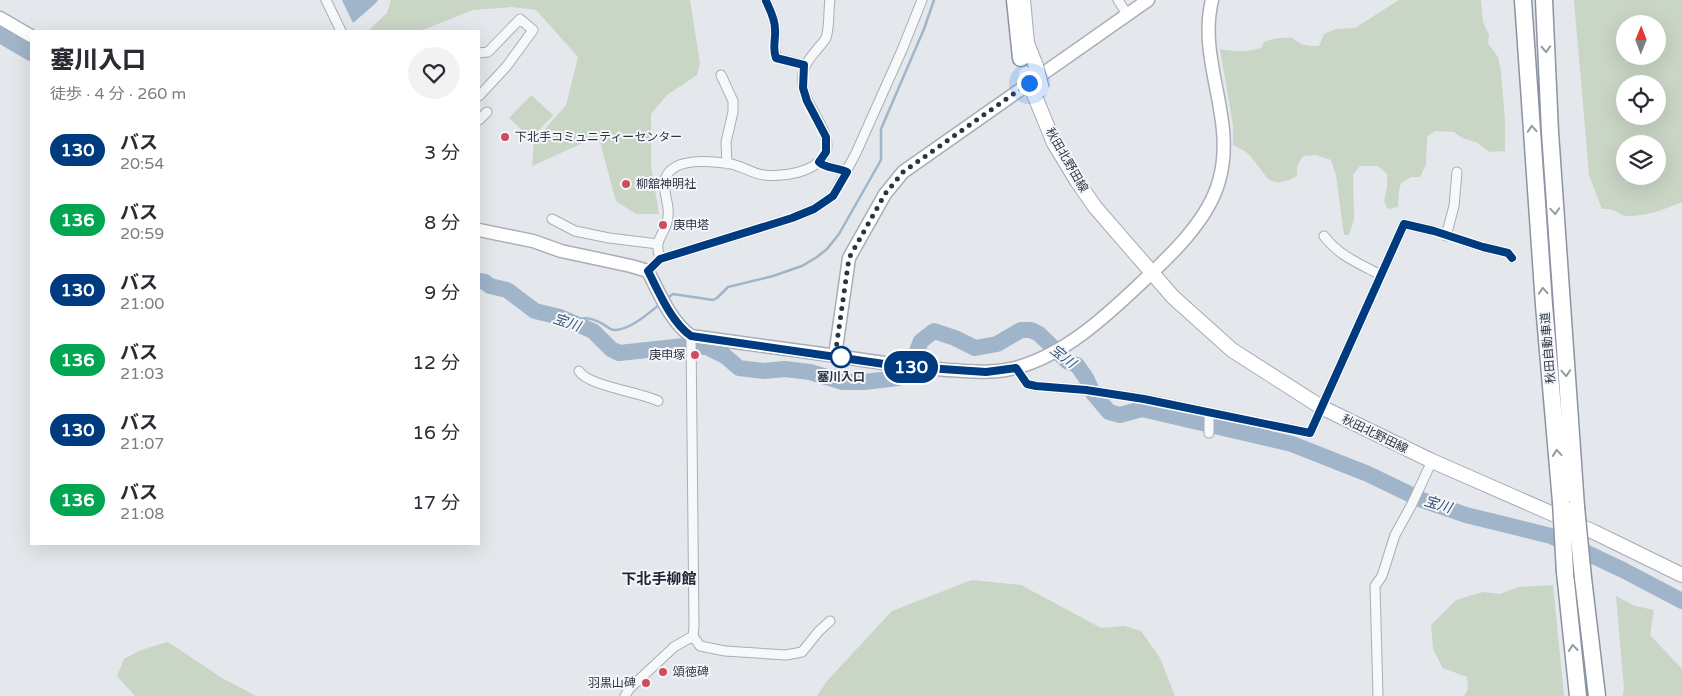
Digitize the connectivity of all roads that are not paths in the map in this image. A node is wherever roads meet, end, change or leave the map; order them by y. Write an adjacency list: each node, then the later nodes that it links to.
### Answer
1 (326, 0): 16 (street)
2 (830, 0): 20 (street)
3 (922, 0): 28 (street)
4 (1007, 0): 19 (main road, 秋田北野田線)
5 (1015, 0): 19 (highway)
6 (1023, 0): 21 (main road)
7 (1029, 0): 21 (main road)
8 (1118, 0): 14 (street)
9 (1148, 0): 14 (street)
10 (1212, 0): 38 (street)
11 (1523, 0): 49 (highway, 秋田自動車道, one-way to 11)
12 (1544, 0): 49 (highway, 秋田自動車道, one-way to 49)
13 (766, 1): 20 (street)
14 (1128, 14): 41 (street)
15 (0, 18): 17 (street)
16 (341, 30)
17 (30, 35)
18 (480, 53): 23 (street)
19 (1022, 58): 21 (main road, 秋田北野田線)
20 (804, 65): 26 (street)
21 (1031, 70): 38 (main road, 秋田北野田線, bridge)
22 (721, 75): 27 (street)
23 (480, 95)
24 (487, 112): 25 (street)
25 (480, 119)
26 (819, 162): 27 (street); 28 (street)
27 (727, 164): 34 (street)
28 (847, 172): 36 (street)
29 (1457, 172): 33 (street)
30 (552, 219): 34 (street)
31 (480, 230): 37 (street)
32 (1324, 236): 39 (street)
33 (1446, 236): 35 (street); 39 (street)
34 (658, 244): 36 (street)
35 (1512, 258)
36 (660, 259): 37 (street)
37 (648, 271): 40 (street)
38 (1152, 273): 42 (street); 45 (main road, 秋田北野田線)
39 (1381, 275): 45 (street)
40 (691, 342): 41 (street); 52 (street)
41 (835, 356): 42 (street)
42 (1016, 368): 46 (street)
43 (579, 371): 44 (street)
44 (658, 401)
45 (1321, 407): 46 (street); 48 (main road, 秋田北野田線)
46 (1209, 413): 47 (street)
47 (1209, 433)
48 (1432, 461): 50 (main road, 秋田北野田線); 54 (street)
49 (1568, 504): 55 (highway, 秋田自動車道, one-way to 49, bridge); 56 (highway, 秋田自動車道, bridge)
50 (1682, 575)
51 (830, 621): 52 (street)
52 (693, 636): 53 (street)
53 (626, 696)
54 (1378, 696)
55 (1578, 696)
56 (1597, 696)

